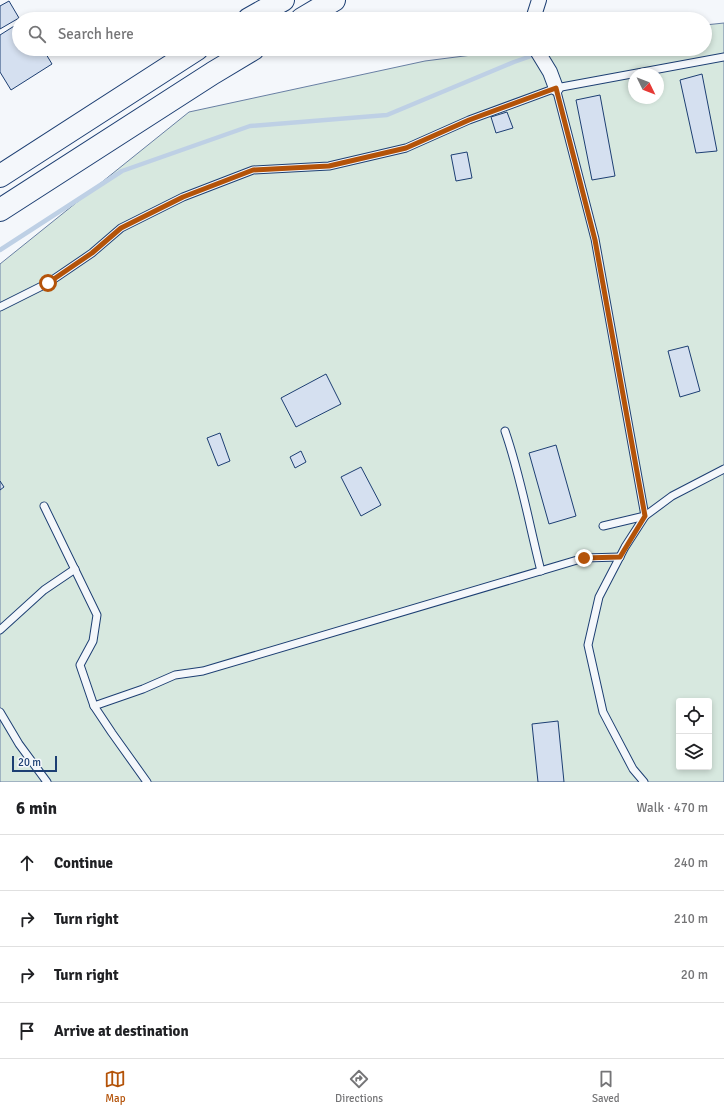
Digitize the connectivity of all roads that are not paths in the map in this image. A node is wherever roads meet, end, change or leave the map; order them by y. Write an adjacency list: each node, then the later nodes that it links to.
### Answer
1 (283, 0): 4 (highway)
2 (334, 0): 5 (highway)
3 (539, 0): 6 (street)
4 (262, 12)
5 (314, 12)
6 (535, 12)
7 (186, 56): 12 (highway)
8 (241, 56): 13 (highway)
9 (540, 56): 11 (street)
10 (724, 58): 11 (lane)
11 (556, 88): 14 (lane); 18 (lane)
12 (0, 176)
13 (0, 210)
14 (0, 307)
15 (505, 431): 22 (lane)
16 (724, 470): 18 (lane)
17 (44, 506): 21 (lane)
18 (645, 516): 19 (lane); 20 (lane)
19 (604, 526)
20 (620, 557): 22 (lane); 28 (lane)
21 (75, 568): 23 (lane); 24 (lane)
22 (541, 571): 24 (lane)
23 (0, 630)
24 (94, 706): 27 (lane)
25 (0, 712): 26 (lane)
26 (47, 782)
27 (147, 782)
28 (644, 782)

